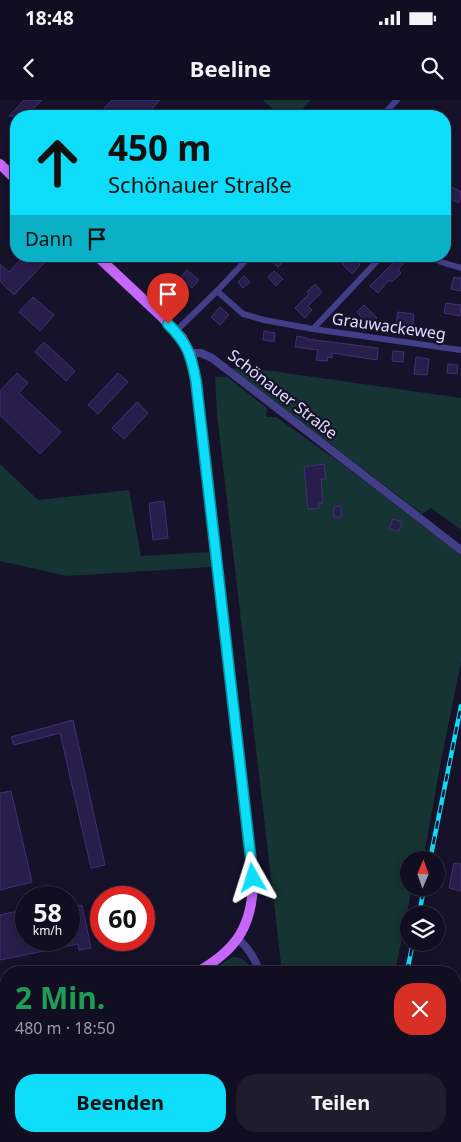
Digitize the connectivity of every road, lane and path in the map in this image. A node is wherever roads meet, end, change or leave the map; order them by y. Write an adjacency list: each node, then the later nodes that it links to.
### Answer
1 (397, 100): 2 (street)
2 (388, 110)
3 (0, 164): 4 (main road)
4 (10, 174)
5 (103, 262): 12 (main road)
6 (244, 262): 10 (street)
7 (376, 262): 11 (street, Grauwackeweg)
8 (441, 262): 9 (street)
9 (461, 268)
10 (216, 292): 11 (street, Grauwackeweg); 12 (street)
11 (313, 329): 13 (street, Grauwackeweg)
12 (176, 331): 14 (main road)
13 (461, 350)
14 (190, 353): 15 (street, Schönauer Straße); 16 (main road)
15 (461, 550)
16 (238, 939): 17 (main road); 18 (street)
17 (209, 966)
18 (257, 966)

